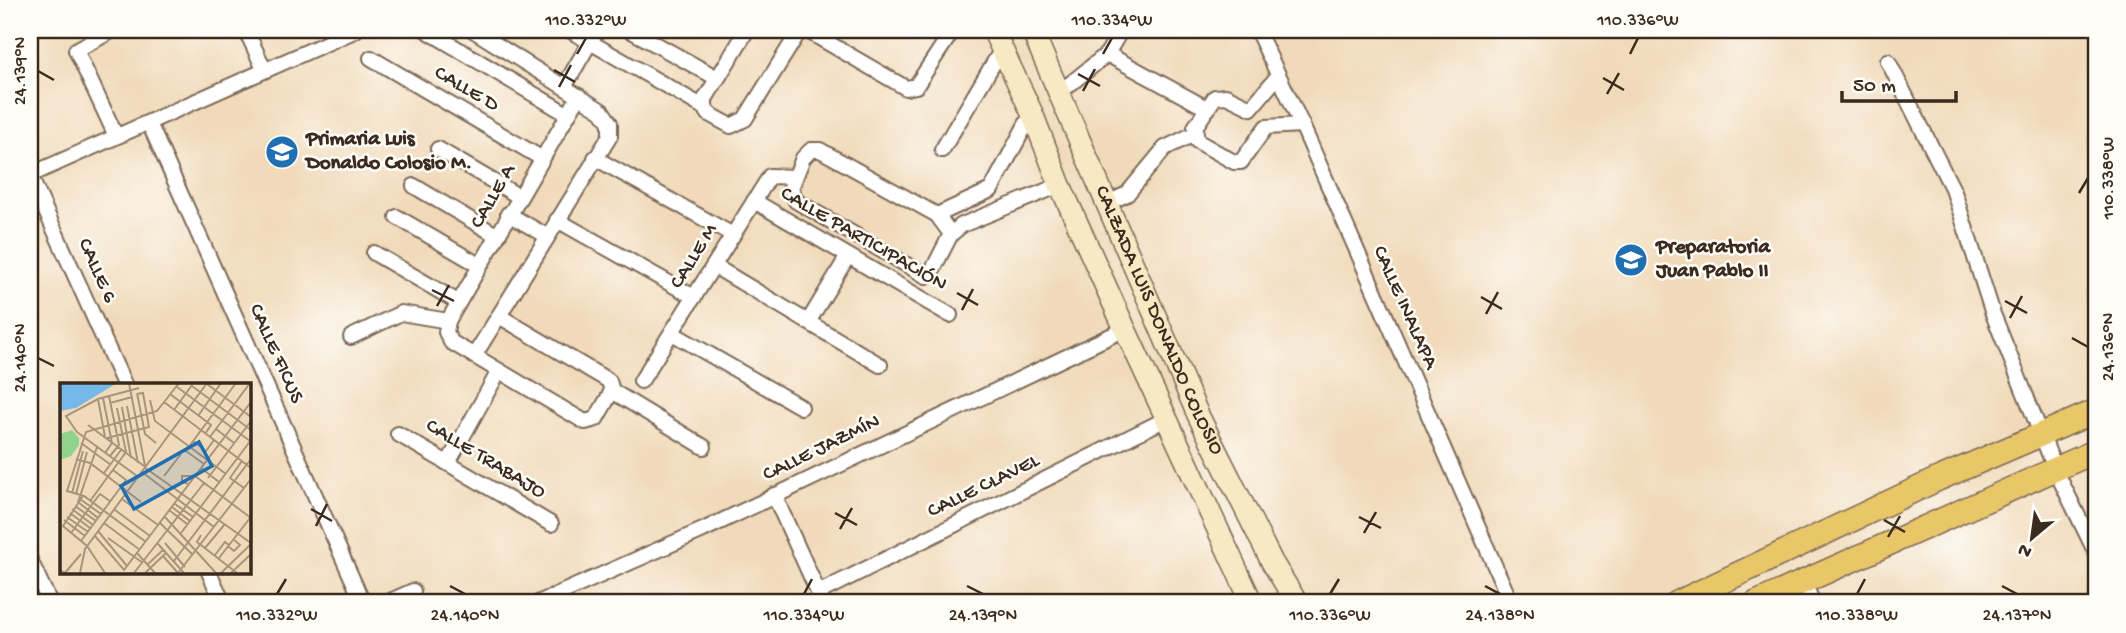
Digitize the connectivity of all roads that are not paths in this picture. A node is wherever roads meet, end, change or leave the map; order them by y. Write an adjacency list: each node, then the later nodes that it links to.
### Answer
1 (113, 30): 35 (street)
2 (246, 30): 20 (street)
3 (356, 30): 20 (street)
4 (426, 30): 30 (street)
5 (473, 30): 23 (street)
6 (569, 30): 15 (street)
7 (630, 30): 22 (street)
8 (800, 30): 26 (street)
9 (806, 30): 10 (street)
10 (953, 30)
11 (1032, 30): 24 (main road, CALZADA LUIS DONALDO COLOSIO)
12 (1121, 30): 17 (street)
13 (1257, 30): 21 (street, CALLE INALAPA)
14 (740, 32): 22 (street)
15 (593, 36): 23 (street); 26 (street)
16 (997, 39): 29 (main road, CALZADA LUIS DONALDO COLOSIO); 37 (street)
17 (1107, 54): 24 (street); 28 (street)
18 (370, 58): 38 (street, CALLE D)
19 (1888, 61): 79 (street)
20 (264, 69): 31 (street)
21 (1278, 76): 27 (street); 32 (street, CALLE INALAPA)
22 (717, 78): 26 (street)
23 (564, 87): 25 (street)
24 (1059, 93): 29 (main road); 46 (main road, CALZADA LUIS DONALDO COLOSIO)
25 (579, 96): 30 (street, CALLE A); 39 (street)
26 (705, 108)
27 (1251, 108): 28 (street); 33 (street)
28 (1208, 109): 34 (street)
29 (1032, 113): 42 (main road, CALZADA LUIS DONALDO COLOSIO); 48 (street)
30 (567, 114): 38 (street, CALLE A)
31 (149, 123): 35 (street); 94 (street, CALLE FICUS)
32 (1302, 125): 33 (street); 99 (street, CALLE INALAPA)
33 (1266, 127): 34 (street)
34 (1194, 134): 46 (street)
35 (116, 136): 40 (street)
36 (438, 149): 44 (street)
37 (942, 150)
38 (541, 158): 44 (street, CALLE A)
39 (595, 158): 50 (street); 53 (street)
40 (30, 175): 72 (street, CALLE 6)
41 (795, 177): 45 (street, CALLE M); 48 (street); 51 (street)
42 (1060, 185): 51 (street); 65 (main road, CALZADA LUIS DONALDO COLOSIO)
43 (414, 186): 52 (street)
44 (518, 197): 47 (street, CALLE A)
45 (754, 201): 53 (street, CALLE M); 56 (street, CALLE PARTICIPACIÓN)
46 (1108, 203): 76 (main road, CALZADA LUIS DONALDO COLOSIO)
47 (508, 214): 52 (street, CALLE A); 54 (street)
48 (937, 215): 51 (street)
49 (397, 217): 57 (street)
50 (557, 220): 54 (street); 59 (street)
51 (951, 234)
52 (496, 235): 57 (street, CALLE A)
53 (733, 235): 58 (street, CALLE M)
54 (547, 236): 62 (street)
55 (374, 253): 60 (street)
56 (848, 256): 61 (street, CALLE PARTICIPACIÓN); 64 (street)
57 (479, 265): 60 (street, CALLE A)
58 (714, 266): 59 (street, CALLE M); 64 (street)
59 (694, 297): 66 (street, CALLE M)
60 (458, 302): 63 (street, CALLE A)
61 (950, 314)
62 (499, 316): 68 (street); 73 (street)
63 (448, 321): 67 (street); 68 (street)
64 (808, 322): 69 (street)
65 (1125, 329): 77 (main road, CALZADA LUIS DONALDO COLOSIO); 84 (street, CALLE JAZMÍN)
66 (671, 333): 71 (street, CALLE M); 74 (street)
67 (351, 337)
68 (474, 356): 70 (street)
69 (880, 365)
70 (499, 371): 73 (street); 82 (street)
71 (641, 381)
72 (124, 383)
73 (612, 391): 80 (street)
74 (801, 407)
75 (2096, 411): 79 (main road)
76 (1198, 415): 77 (main road); 98 (main road, CALZADA LUIS DONALDO COLOSIO)
77 (1168, 418): 91 (street, CALLE CLAVEL); 97 (main road, CALZADA LUIS DONALDO COLOSIO)
78 (398, 434): 82 (street, CALLE TRABAJO)
79 (2043, 435): 83 (street); 100 (main road)
80 (704, 447)
81 (2096, 451): 83 (main road)
82 (448, 463): 85 (street, CALLE TRABAJO)
83 (2056, 471): 86 (street); 90 (main road)
84 (774, 495): 91 (street); 96 (street, CALLE JAZMÍN)
85 (551, 524)
86 (2096, 553)
87 (30, 560): 92 (street)
88 (210, 574): 93 (street)
89 (412, 590): 95 (street)
90 (1808, 593): 101 (main road)
91 (820, 598)
92 (50, 603)
93 (223, 603)
94 (363, 603)
95 (386, 603)
96 (537, 603)
97 (1252, 603)
98 (1297, 603)
99 (1511, 603)
100 (1677, 603)
101 (1756, 603)

